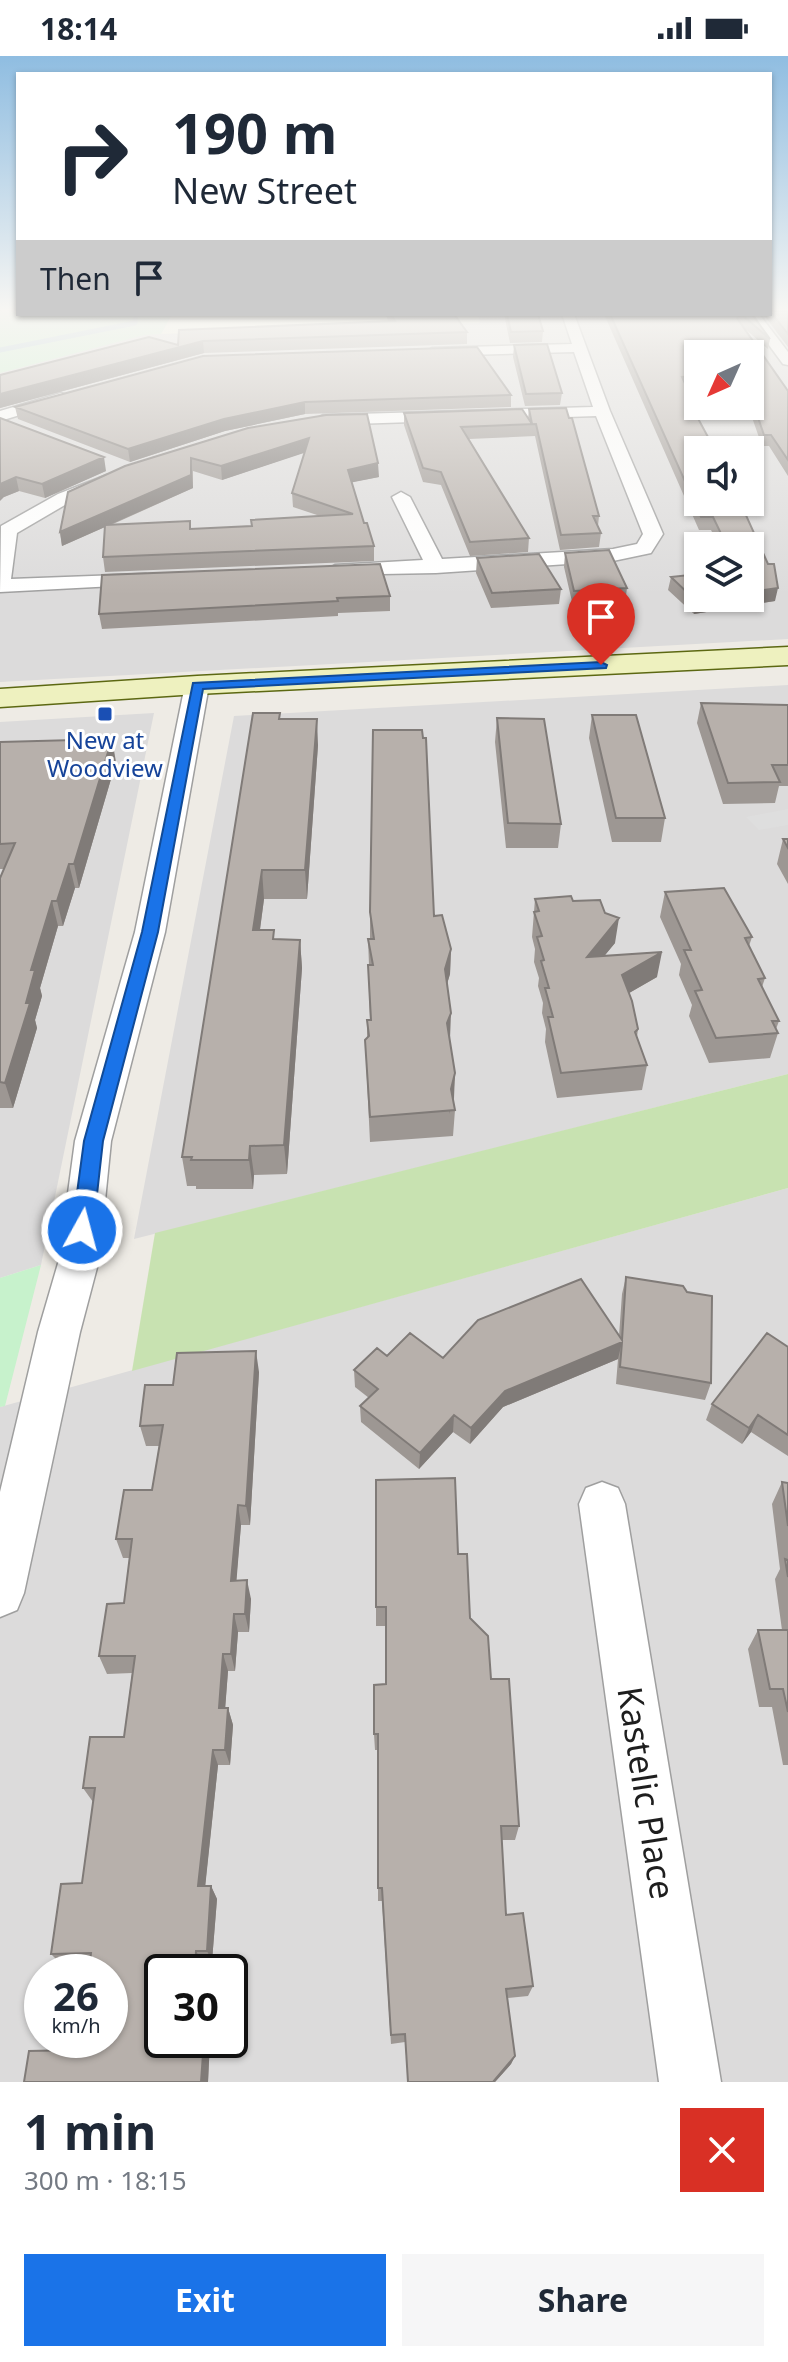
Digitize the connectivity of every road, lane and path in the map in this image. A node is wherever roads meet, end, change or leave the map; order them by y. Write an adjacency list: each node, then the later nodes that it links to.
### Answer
1 (47, 406): 4 (street)
2 (600, 406): 3 (street)
3 (602, 411): 5 (street); 8 (street)
4 (5, 421)
5 (310, 421)
6 (115, 465): 11 (street)
7 (401, 497): 8 (street)
8 (436, 567): 9 (street)
9 (312, 572)
10 (171, 579): 11 (street)
11 (0, 584)
12 (788, 656): 13 (main road)
13 (197, 685): 14 (main road); 16 (street)
14 (0, 698)
15 (602, 1504): 17 (street, Kastelic Place)
16 (0, 1593)
17 (690, 2082)

